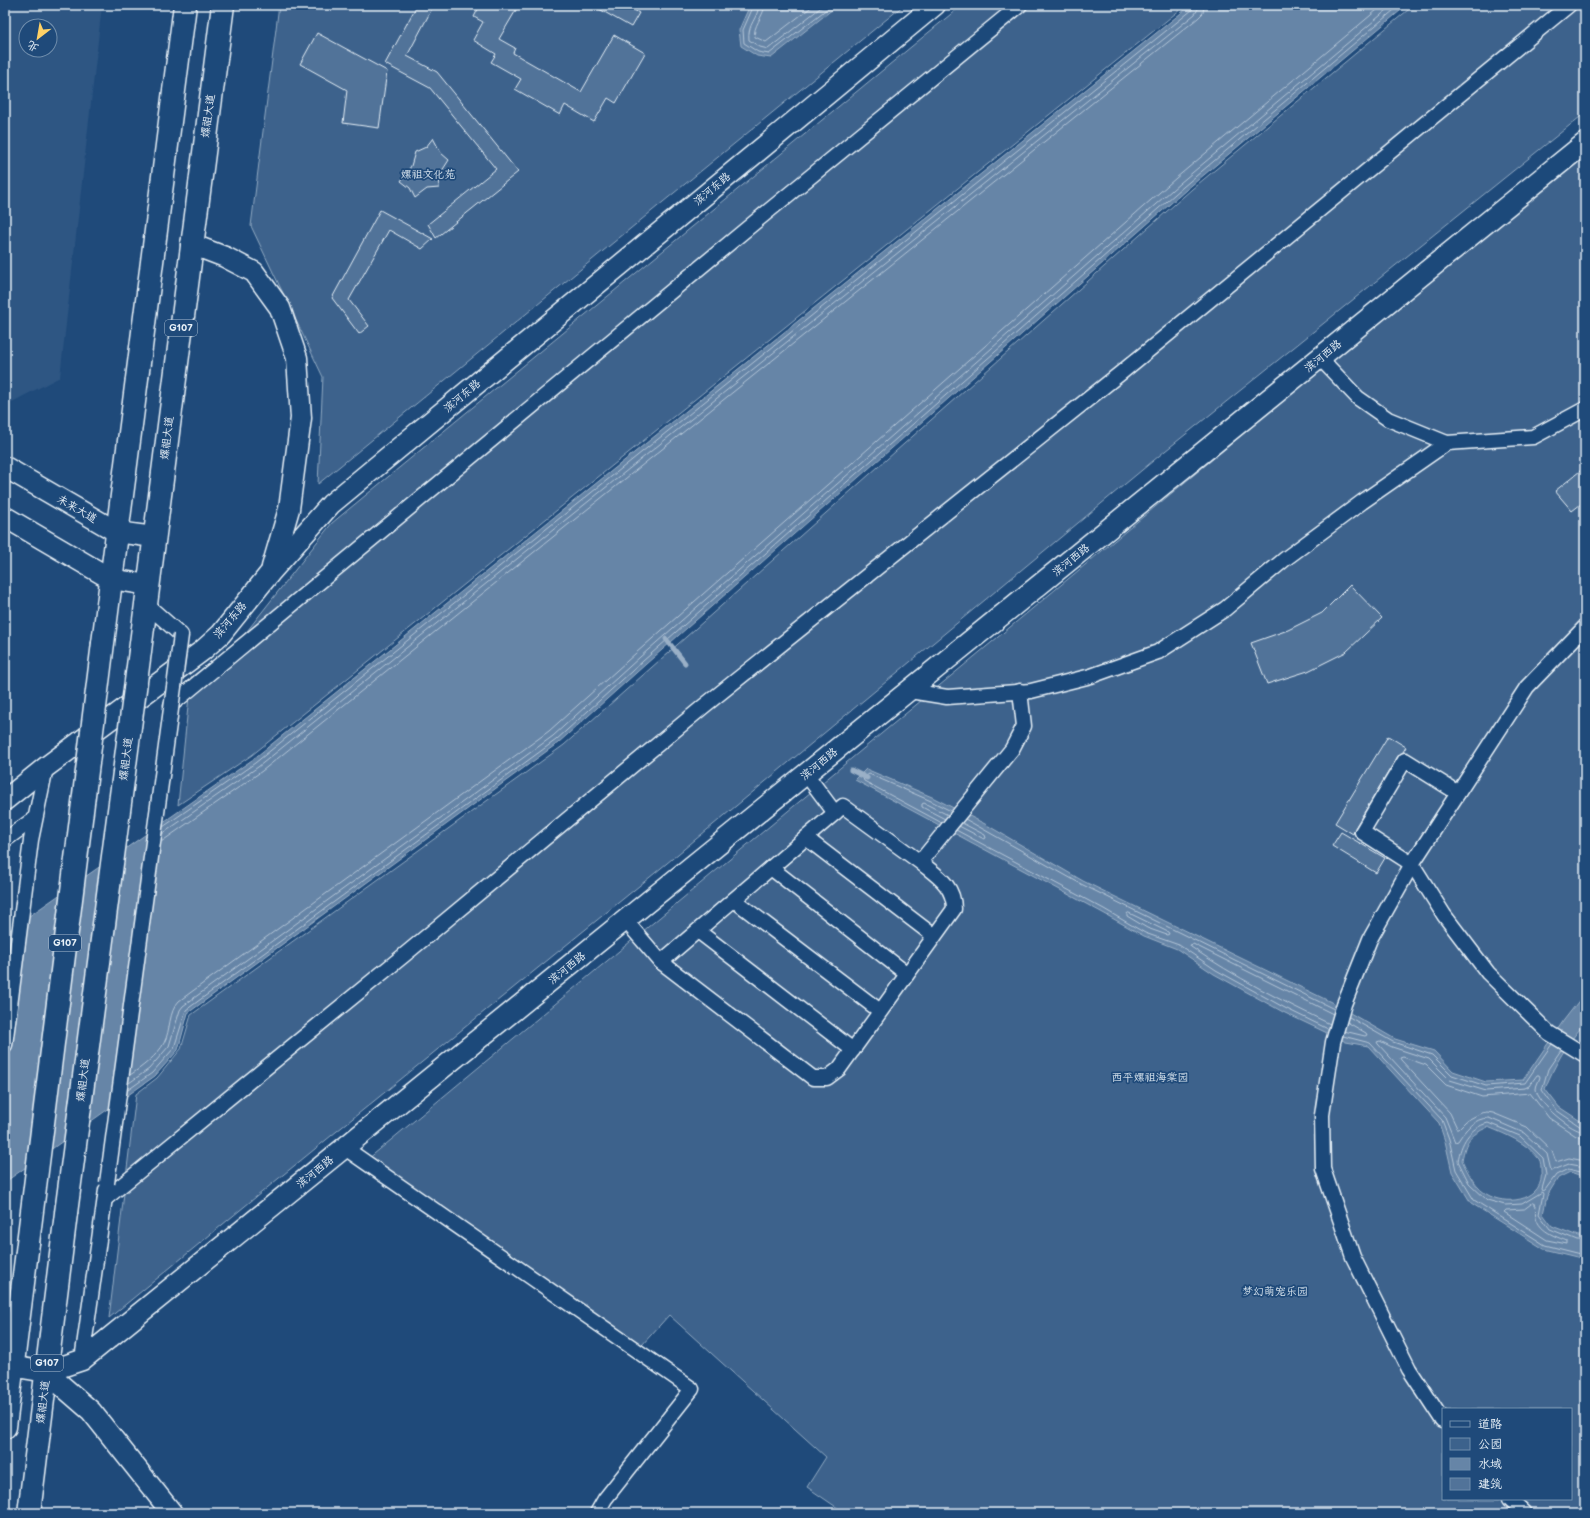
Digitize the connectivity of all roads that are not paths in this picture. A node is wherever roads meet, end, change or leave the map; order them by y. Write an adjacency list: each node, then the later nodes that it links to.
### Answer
1 (185, 5): 13 (highway, G107)
2 (223, 5): 7 (highway, 嫘祖大道 / G107)
3 (935, 5): 15 (street, 滨河东路)
4 (1020, 5): 21 (street)
5 (1569, 5): 44 (street)
6 (1585, 143): 8 (street, 滨河西路)
7 (191, 244): 14 (highway, 嫘祖大道 / G107); 15 (street)
8 (1320, 358): 10 (street); 19 (street, 滨河西路)
9 (1585, 409): 10 (street)
10 (1447, 443): 20 (street)
11 (5, 467): 13 (street, 未来大道)
12 (5, 517): 16 (street)
13 (117, 532): 14 (street, 未来大道); 16 (highway, G107)
14 (154, 537): 17 (highway, 嫘祖大道 / G107)
15 (270, 573): 22 (street, 滨河东路)
16 (111, 579): 17 (street); 46 (highway, G107, bridge)
17 (147, 594): 21 (street, bridge); 47 (highway, 嫘祖大道 / G107, bridge)
18 (1585, 627): 24 (street)
19 (910, 691): 20 (street); 23 (street, 滨河西路)
20 (1020, 692): 30 (street)
21 (171, 705): 44 (street, bridge)
22 (46, 767): 25 (street, 滨河东路); 27 (street)
23 (806, 774): 26 (street); 34 (street, 滨河西路)
24 (1458, 794): 31 (street); 31 (street)
25 (5, 800)
26 (835, 813): 28 (street); 30 (street)
27 (35, 818): 29 (street); 40 (street)
28 (806, 838): 32 (street); 36 (street)
29 (5, 840)
30 (920, 862): 36 (street)
31 (1412, 864): 42 (street); 48 (street)
32 (771, 868): 33 (street); 38 (street)
33 (734, 900): 35 (street); 39 (street)
34 (626, 921): 37 (street); 43 (street, 滨河西路)
35 (698, 931): 37 (street); 41 (street)
36 (934, 936): 38 (street)
37 (661, 962): 41 (street)
38 (907, 974): 39 (street)
39 (880, 1011): 41 (street)
40 (5, 1046)
41 (853, 1050)
42 (1580, 1052)
43 (345, 1148): 45 (street, 滨河西路); 53 (street)
44 (105, 1199): 45 (street)
45 (82, 1360): 47 (street, 滨河西路)
46 (9, 1366): 47 (street); 49 (highway, G107)
47 (46, 1372): 51 (highway, 嫘祖大道 / G107); 52 (street)
48 (1442, 1419)
49 (5, 1427)
50 (1511, 1500): 54 (street)
51 (29, 1513)
52 (172, 1513)
53 (596, 1513)
54 (1525, 1513)

